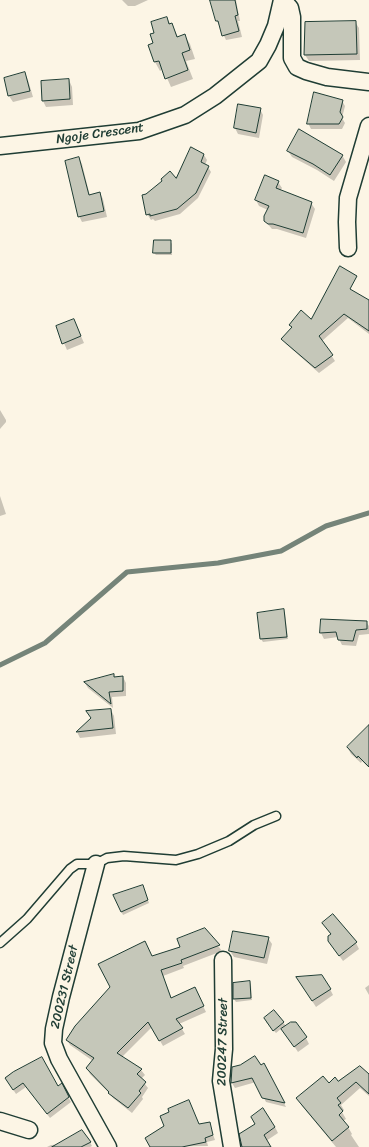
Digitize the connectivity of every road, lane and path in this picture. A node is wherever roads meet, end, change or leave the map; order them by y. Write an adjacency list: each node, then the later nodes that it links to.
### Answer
1 (283, 0): 2 (street); 4 (street, Ngoje Crescent)
2 (369, 82)
3 (369, 126): 5 (street)
4 (0, 146)
5 (348, 248)
6 (276, 816): 7 (lane)
7 (96, 864): 8 (lane); 12 (street, 200231 Street)
8 (0, 943)
9 (223, 960): 13 (street, 200247 Street)
10 (0, 1121): 11 (street)
11 (29, 1130)
12 (108, 1147)
13 (232, 1147)

